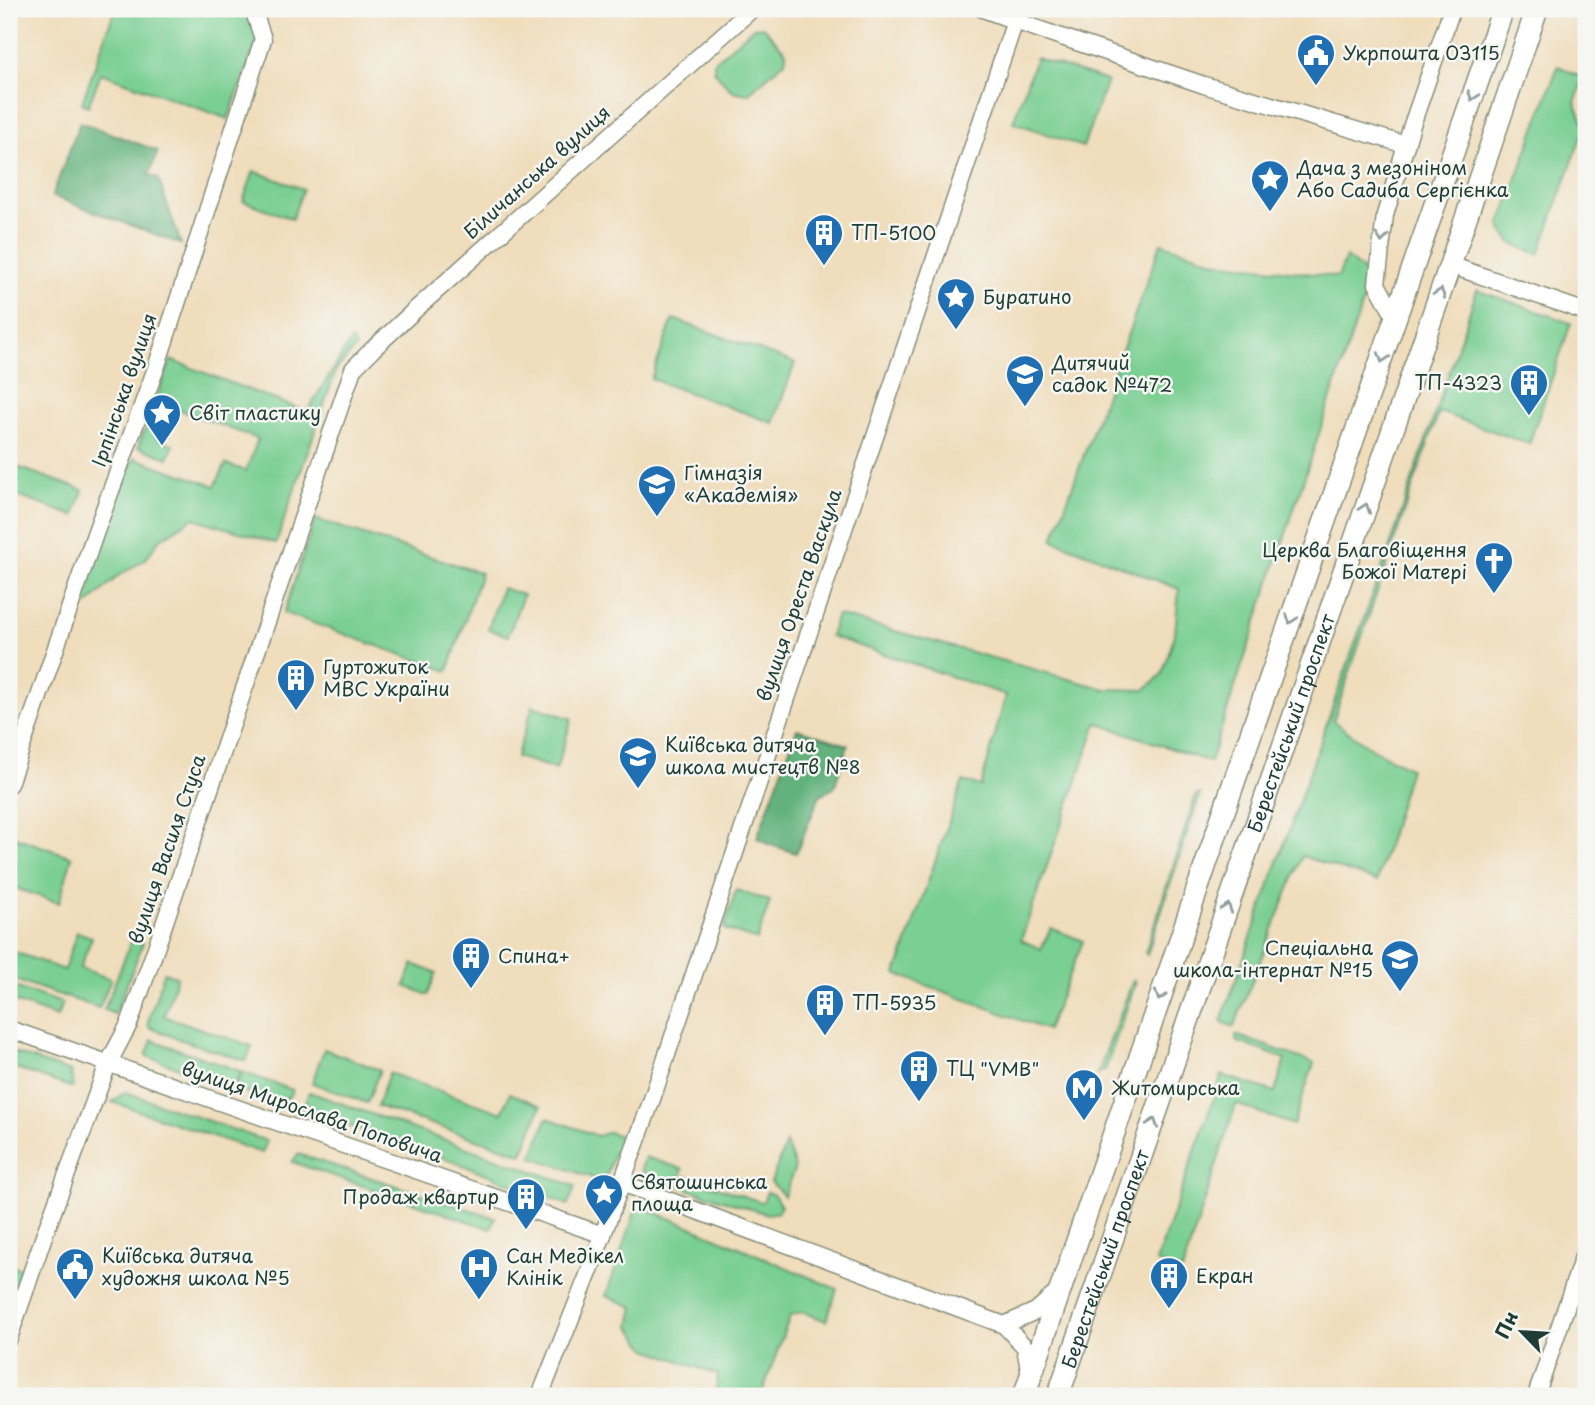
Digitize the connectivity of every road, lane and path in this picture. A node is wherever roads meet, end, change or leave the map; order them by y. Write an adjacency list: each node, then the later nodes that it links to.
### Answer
1 (253, 9): 13 (street, Ірпінська вулиця)
2 (752, 9): 12 (street, Біличанська вулиця)
3 (983, 9): 7 (street)
4 (1452, 9): 8 (street)
5 (1503, 9): 11 (main road, Берестейський проспект, one-way to 11)
6 (1537, 9): 9 (main road, Берестейський проспект)
7 (1017, 15): 8 (street); 16 (street, вулиця Ореста Васкула)
8 (1406, 145): 11 (street, one-way to 11)
9 (1450, 265): 10 (street); 24 (main road, Берестейський проспект, one-way to 9)
10 (1586, 313)
11 (1396, 319): 19 (main road, Берестейський проспект, one-way to 19)
12 (353, 369): 15 (street, вулиця Василя Стуса)
13 (9, 784)
14 (9, 1029): 15 (street, вулиця Мирослава Поповича)
15 (108, 1065): 17 (street, вулиця Мирослава Поповича); 21 (street, вулиця Василя Стуса)
16 (622, 1183): 17 (street); 20 (street)
17 (603, 1235): 23 (street)
18 (1586, 1248): 25 (street)
19 (1061, 1288): 20 (street); 22 (main road, Берестейський проспект)
20 (1004, 1325): 22 (street)
21 (9, 1338)
22 (1027, 1388)
23 (540, 1396)
24 (1058, 1396)
25 (1536, 1396)

